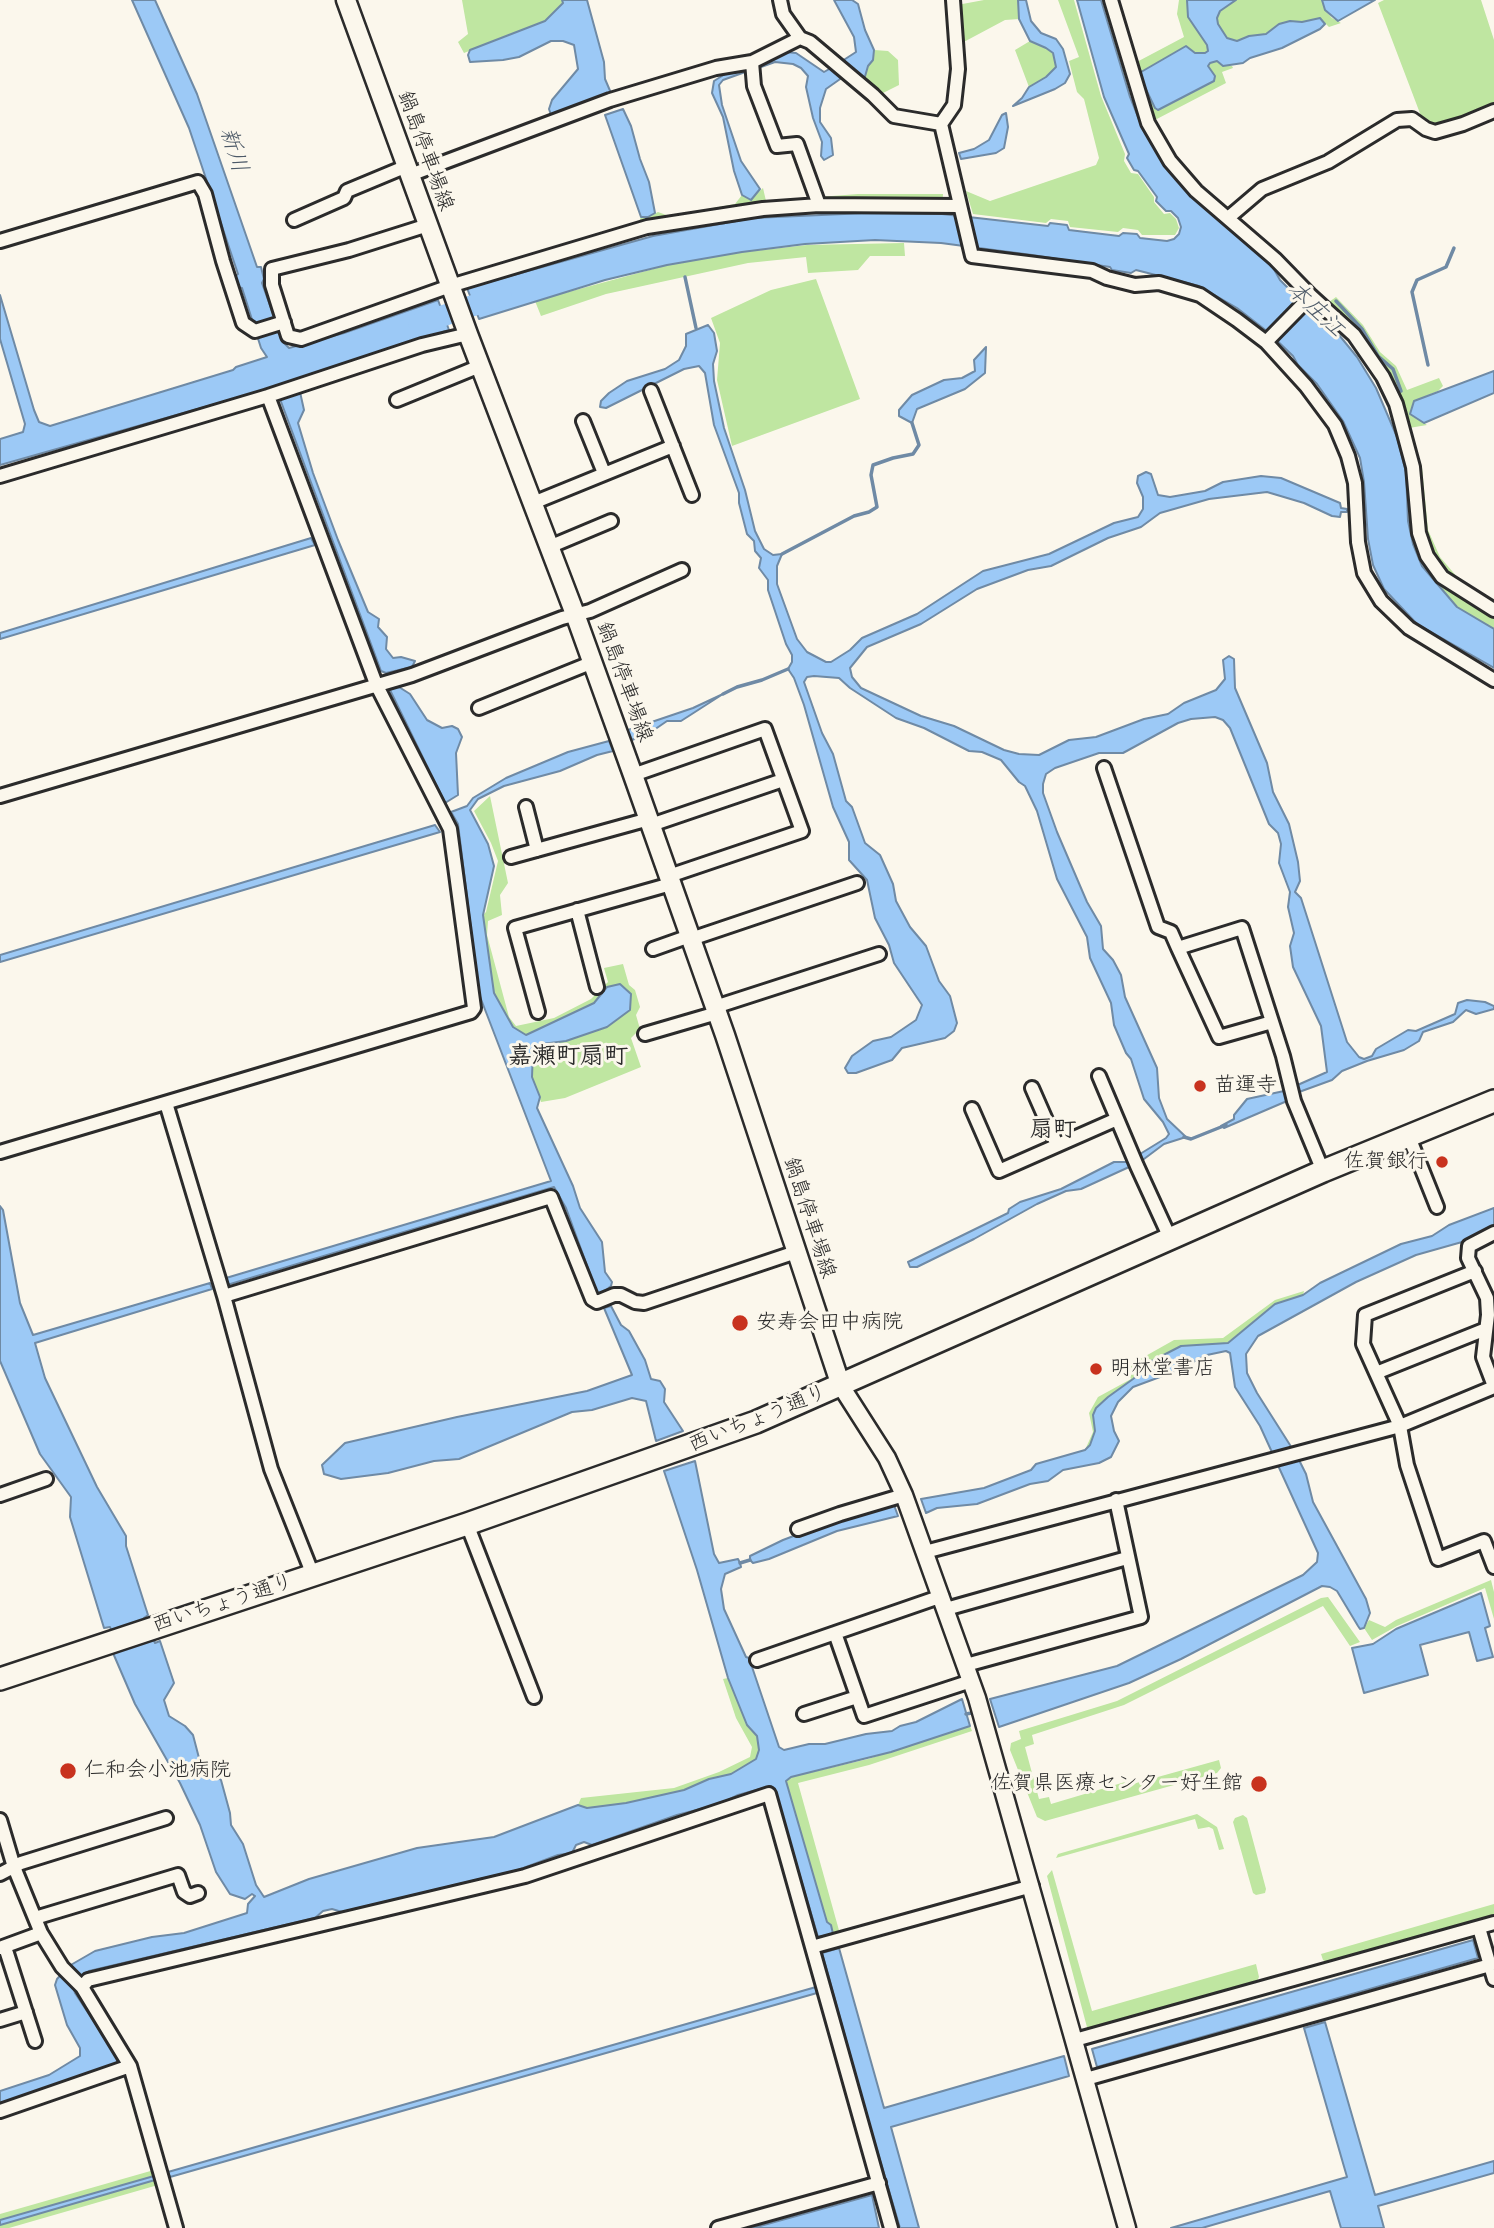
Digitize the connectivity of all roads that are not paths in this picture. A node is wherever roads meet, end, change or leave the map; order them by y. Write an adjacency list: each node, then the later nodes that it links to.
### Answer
1 (346, 0): 9 (main road, 鍋島停車場線)
2 (780, 0): 5 (street)
3 (953, 0): 8 (street)
4 (1111, 0): 12 (street)
5 (800, 38): 6 (street); 8 (street)
6 (752, 62): 9 (street); 10 (street)
7 (1494, 111): 12 (street)
8 (941, 124): 11 (street)
9 (408, 171): 13 (street); 14 (main road, 鍋島停車場線)
10 (819, 205): 11 (street); 16 (street)
11 (959, 206): 20 (street)
12 (1228, 218): 17 (street)
13 (294, 220)
14 (428, 225): 16 (main road, 鍋島停車場線); 18 (street)
15 (0, 241): 18 (street)
16 (450, 286): 18 (street); 19 (main road, 鍋島停車場線)
17 (1311, 296): 20 (street); 34 (street)
18 (281, 323)
19 (468, 334): 21 (main road, 鍋島停車場線); 23 (street)
20 (1266, 342): 37 (street)
21 (480, 366): 24 (street); 30 (main road, 鍋島停車場線)
22 (651, 391): 26 (street)
23 (268, 396): 28 (street); 38 (street)
24 (397, 400)
25 (583, 421): 27 (street)
26 (673, 446): 27 (street); 29 (street)
27 (604, 474): 30 (street)
28 (0, 476)
29 (692, 495)
30 (533, 503): 32 (main road, 鍋島停車場線)
31 (611, 521): 32 (street)
32 (550, 547): 35 (main road, 鍋島停車場線)
33 (682, 570): 35 (street)
34 (1494, 610)
35 (575, 614): 36 (main road, 鍋島停車場線); 38 (street)
36 (593, 662): 39 (street); 41 (main road, 鍋島停車場線)
37 (1494, 680)
38 (376, 684): 43 (street); 63 (street)
39 (480, 708)
40 (1104, 768): 52 (street)
41 (633, 775): 42 (street); 45 (main road, 鍋島停車場線)
42 (783, 780): 45 (street); 48 (street)
43 (0, 796)
44 (526, 807): 46 (street)
45 (650, 822): 46 (street); 48 (main road, 鍋島停車場線)
46 (537, 850): 47 (street)
47 (511, 857)
48 (670, 880): 50 (street); 51 (main road, 鍋島停車場線)
49 (857, 883): 51 (street)
50 (577, 910): 55 (street); 57 (street)
51 (691, 939): 53 (street); 56 (main road, 鍋島停車場線)
52 (1178, 948): 58 (street); 58 (street)
53 (653, 949)
54 (879, 954): 56 (street)
55 (597, 987)
56 (716, 1010): 59 (street); 73 (main road, 鍋島停車場線)
57 (538, 1012)
58 (1272, 1023): 69 (street)
59 (645, 1034)
60 (1099, 1076): 65 (street)
61 (1032, 1088): 67 (street)
62 (1494, 1101): 66 (highway, 西いちょう通り)
63 (166, 1103): 68 (street); 75 (street)
64 (972, 1109): 67 (street)
65 (1117, 1119): 67 (street); 71 (street)
66 (1409, 1137): 69 (highway, 西いちょう通り); 70 (street)
67 (1057, 1145)
68 (0, 1152)
69 (1323, 1171): 71 (highway, 西いちょう通り)
70 (1437, 1207)
71 (1170, 1238): 78 (highway, 西いちょう通り)
72 (1493, 1238): 74 (street)
73 (796, 1252): 75 (street); 78 (main road, 鍋島停車場線)
74 (1475, 1271): 76 (street); 77 (street)
75 (224, 1296): 91 (street)
76 (1486, 1329): 77 (street); 79 (street)
77 (1376, 1374): 80 (street)
78 (841, 1386): 83 (street); 85 (highway, 西いちょう通り)
79 (1494, 1386): 80 (street)
80 (1400, 1426): 84 (street); 87 (street)
81 (46, 1479): 82 (street)
82 (0, 1495)
83 (904, 1495): 86 (street); 88 (street)
84 (1116, 1500): 88 (street); 89 (street)
85 (467, 1524): 91 (highway, 西いちょう通り); 97 (street)
86 (798, 1529)
87 (1489, 1539): 90 (street)
88 (925, 1552): 92 (street)
89 (1127, 1558): 92 (street); 95 (street)
90 (1494, 1567)
91 (313, 1575): 96 (highway, 西いちょう通り)
92 (944, 1603): 93 (street); 95 (street)
93 (835, 1633): 94 (street); 98 (street)
94 (757, 1660)
95 (969, 1673): 98 (street); 104 (street)
96 (0, 1679)
97 (534, 1697)
98 (857, 1697): 99 (street)
99 (804, 1714)
100 (166, 1818): 102 (street)
101 (0, 1821): 102 (street)
102 (14, 1867): 103 (street); 106 (street)
103 (0, 1874)
104 (1032, 1886): 111 (street); 117 (street)
105 (198, 1894): 106 (street)
106 (35, 1918): 109 (street)
107 (1494, 1923): 108 (street)
108 (1479, 1928): 112 (street); 117 (street)
109 (41, 1933): 110 (street); 114 (street)
110 (3, 1947): 115 (street)
111 (812, 1947): 114 (street); 122 (street)
112 (1490, 1965): 113 (street); 120 (street)
113 (1494, 1979)
114 (82, 1987): 119 (street)
115 (26, 2012): 116 (street); 118 (street)
116 (0, 2020)
117 (1075, 2040): 120 (street)
118 (34, 2041)
119 (130, 2066): 121 (street); 123 (street)
120 (1086, 2079): 126 (street)
121 (0, 2111)
122 (879, 2183): 124 (street); 125 (street)
123 (176, 2228)
124 (718, 2228)
125 (891, 2228)
126 (1127, 2228)

